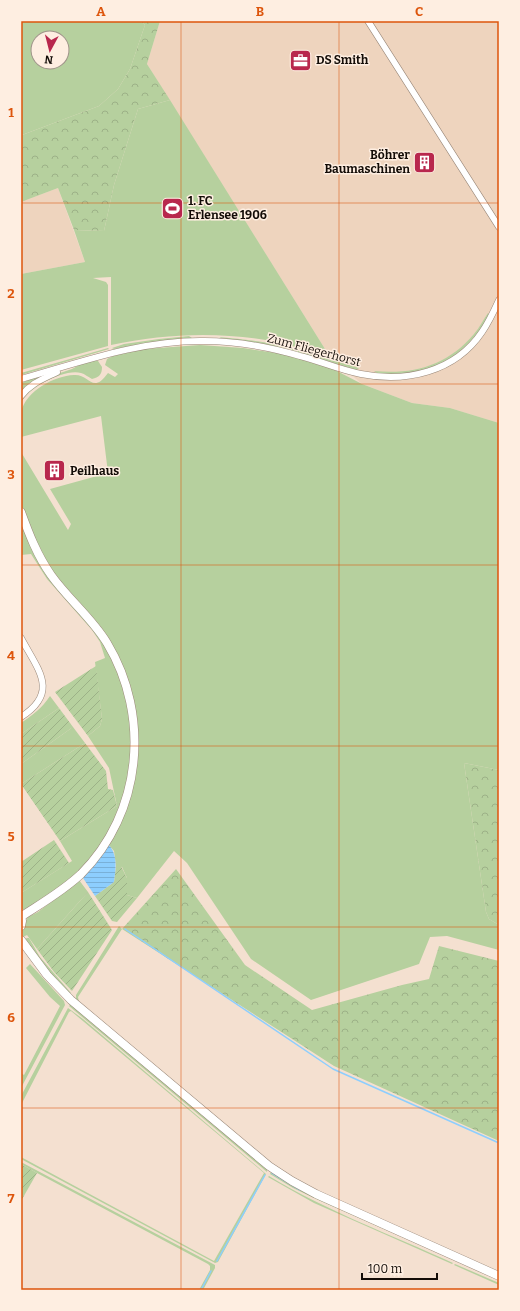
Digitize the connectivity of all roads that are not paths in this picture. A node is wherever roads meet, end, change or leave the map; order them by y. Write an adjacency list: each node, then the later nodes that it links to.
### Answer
1 (368, 21): 2 (street)
2 (499, 227)
3 (499, 300): 4 (street, Zum Fliegerhorst)
4 (77, 362): 5 (street, Zum Fliegerhorst); 6 (street)
5 (21, 379)
6 (21, 396)
7 (21, 512): 10 (main road)
8 (21, 638): 9 (street)
9 (21, 717)
10 (21, 916): 11 (main road)
11 (21, 926)
12 (21, 940): 13 (main road)
13 (499, 1276)

